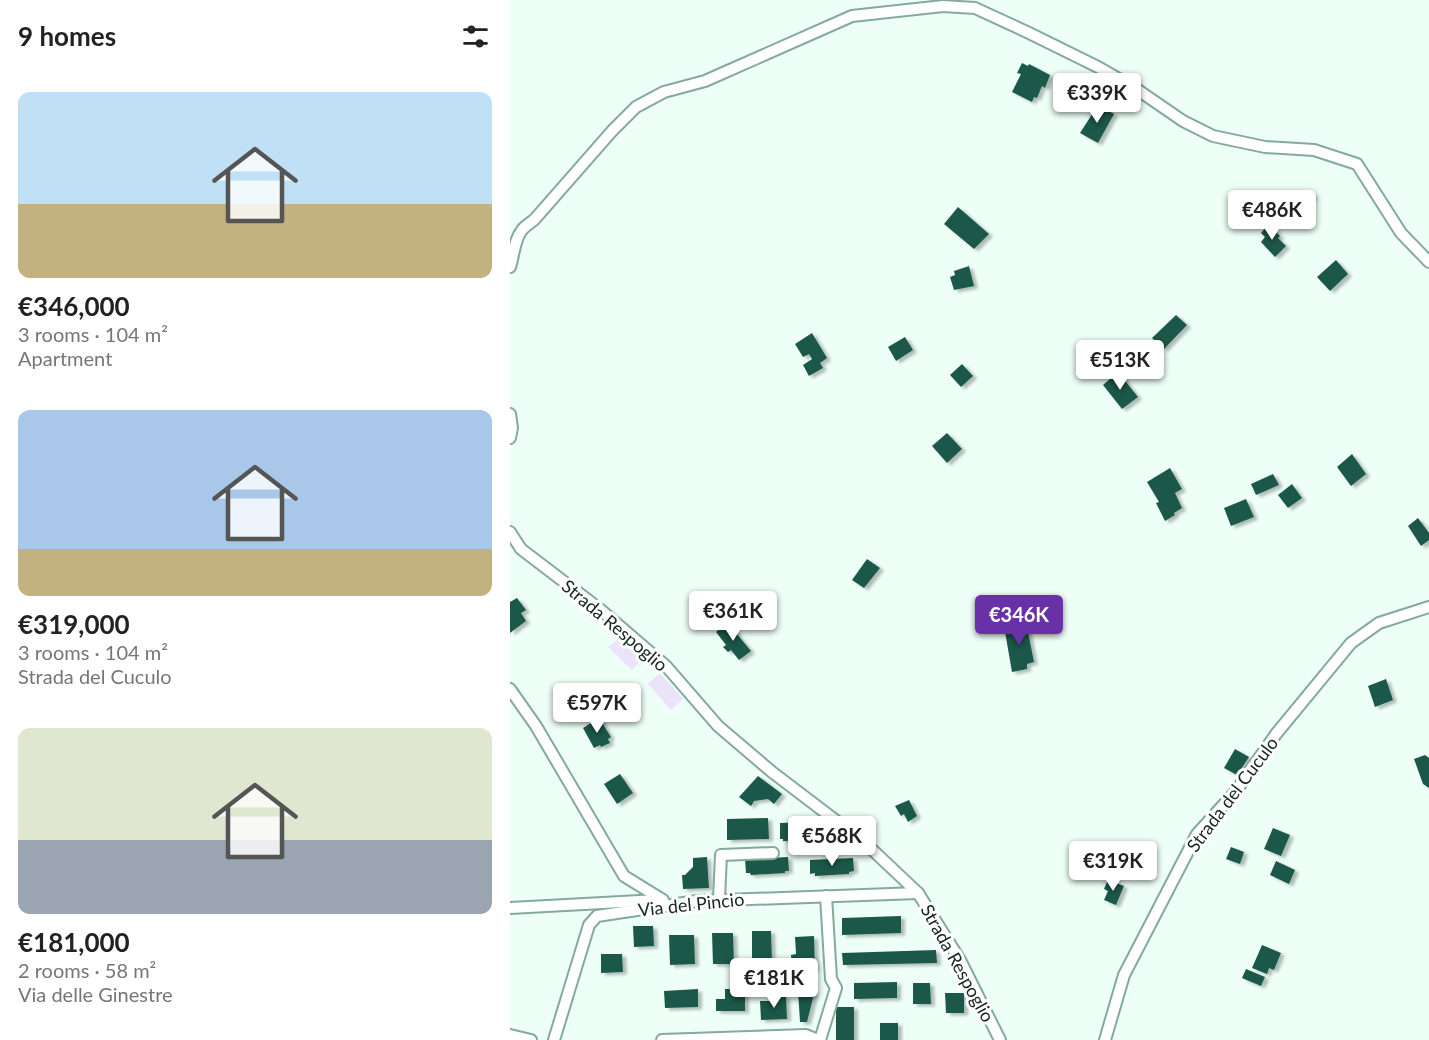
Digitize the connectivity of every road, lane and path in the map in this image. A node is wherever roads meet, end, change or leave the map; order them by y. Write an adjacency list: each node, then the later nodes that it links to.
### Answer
1 (1429, 262): 2 (street)
2 (510, 267)
3 (510, 414): 4 (street)
4 (510, 438)
5 (510, 532): 9 (street, Strada Respoglio)
6 (1429, 607): 21 (street, Strada del Cuculo)
7 (510, 689): 12 (street)
8 (773, 853): 11 (street)
9 (918, 893): 10 (street, Via del Pincio); 20 (street, Strada Respoglio)
10 (826, 896): 11 (street, Via del Pincio); 19 (street)
11 (719, 899): 13 (street, Via del Pincio)
12 (663, 900): 13 (street); 14 (street)
13 (697, 901): 17 (street, Via del Pincio)
14 (510, 908)
15 (510, 1035): 16 (street)
16 (531, 1040)
17 (554, 1040)
18 (662, 1040): 19 (street)
19 (819, 1040)
20 (1000, 1040)
21 (1105, 1040)

